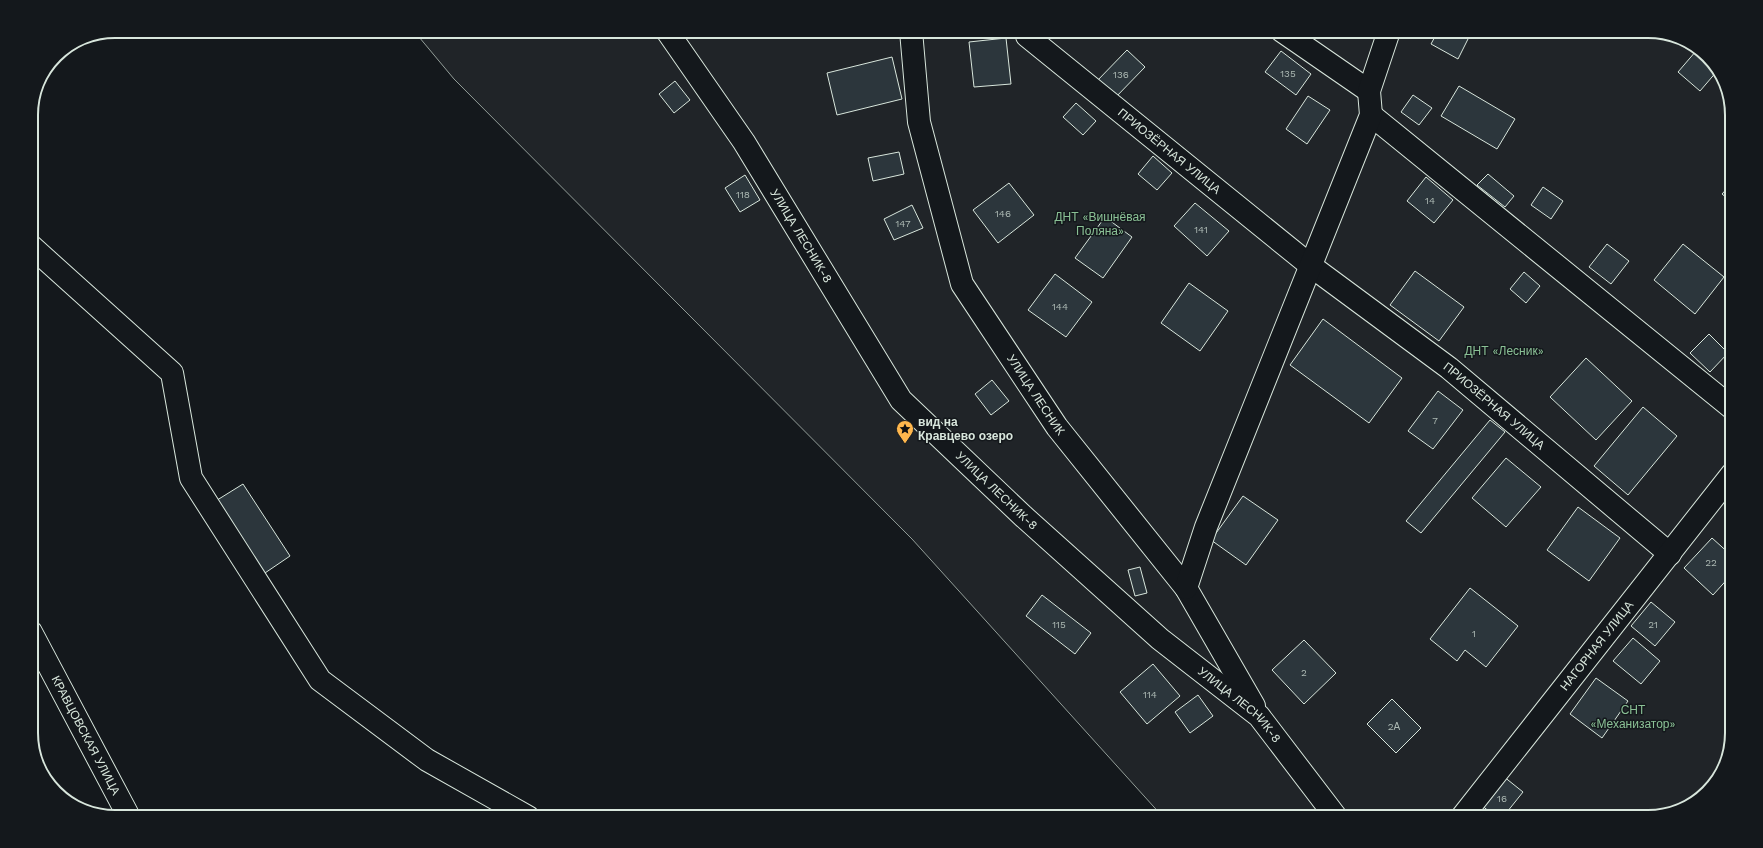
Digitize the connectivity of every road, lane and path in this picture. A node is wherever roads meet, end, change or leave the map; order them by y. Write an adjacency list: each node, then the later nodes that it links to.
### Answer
1 (673, 38): 15 (street, УЛИЦА ЛЕСНИК-8)
2 (912, 38): 13 (street, УЛИЦА ЛЕСНИК)
3 (1029, 38): 9 (street, ПРИОЗЁРНАЯ УЛИЦА)
4 (1292, 38): 6 (street)
5 (1387, 38): 6 (street)
6 (1369, 91): 7 (street)
7 (1371, 115): 9 (street); 10 (street)
8 (38, 252): 17 (street)
9 (1311, 266): 12 (street, ПРИОЗЁРНАЯ УЛИЦА); 13 (street)
10 (1725, 402)
11 (1725, 483): 12 (street, НАГОРНАЯ УЛИЦА)
12 (1670, 554): 19 (street, НАГОРНАЯ УЛИЦА)
13 (1186, 588): 15 (street, УЛИЦА ЛЕСНИК)
14 (38, 645): 16 (street, КРАВЦОВСКАЯ УЛИЦА)
15 (1259, 716): 18 (street, УЛИЦА ЛЕСНИК-8)
16 (125, 810)
17 (515, 810)
18 (1331, 810)
19 (1468, 810)

